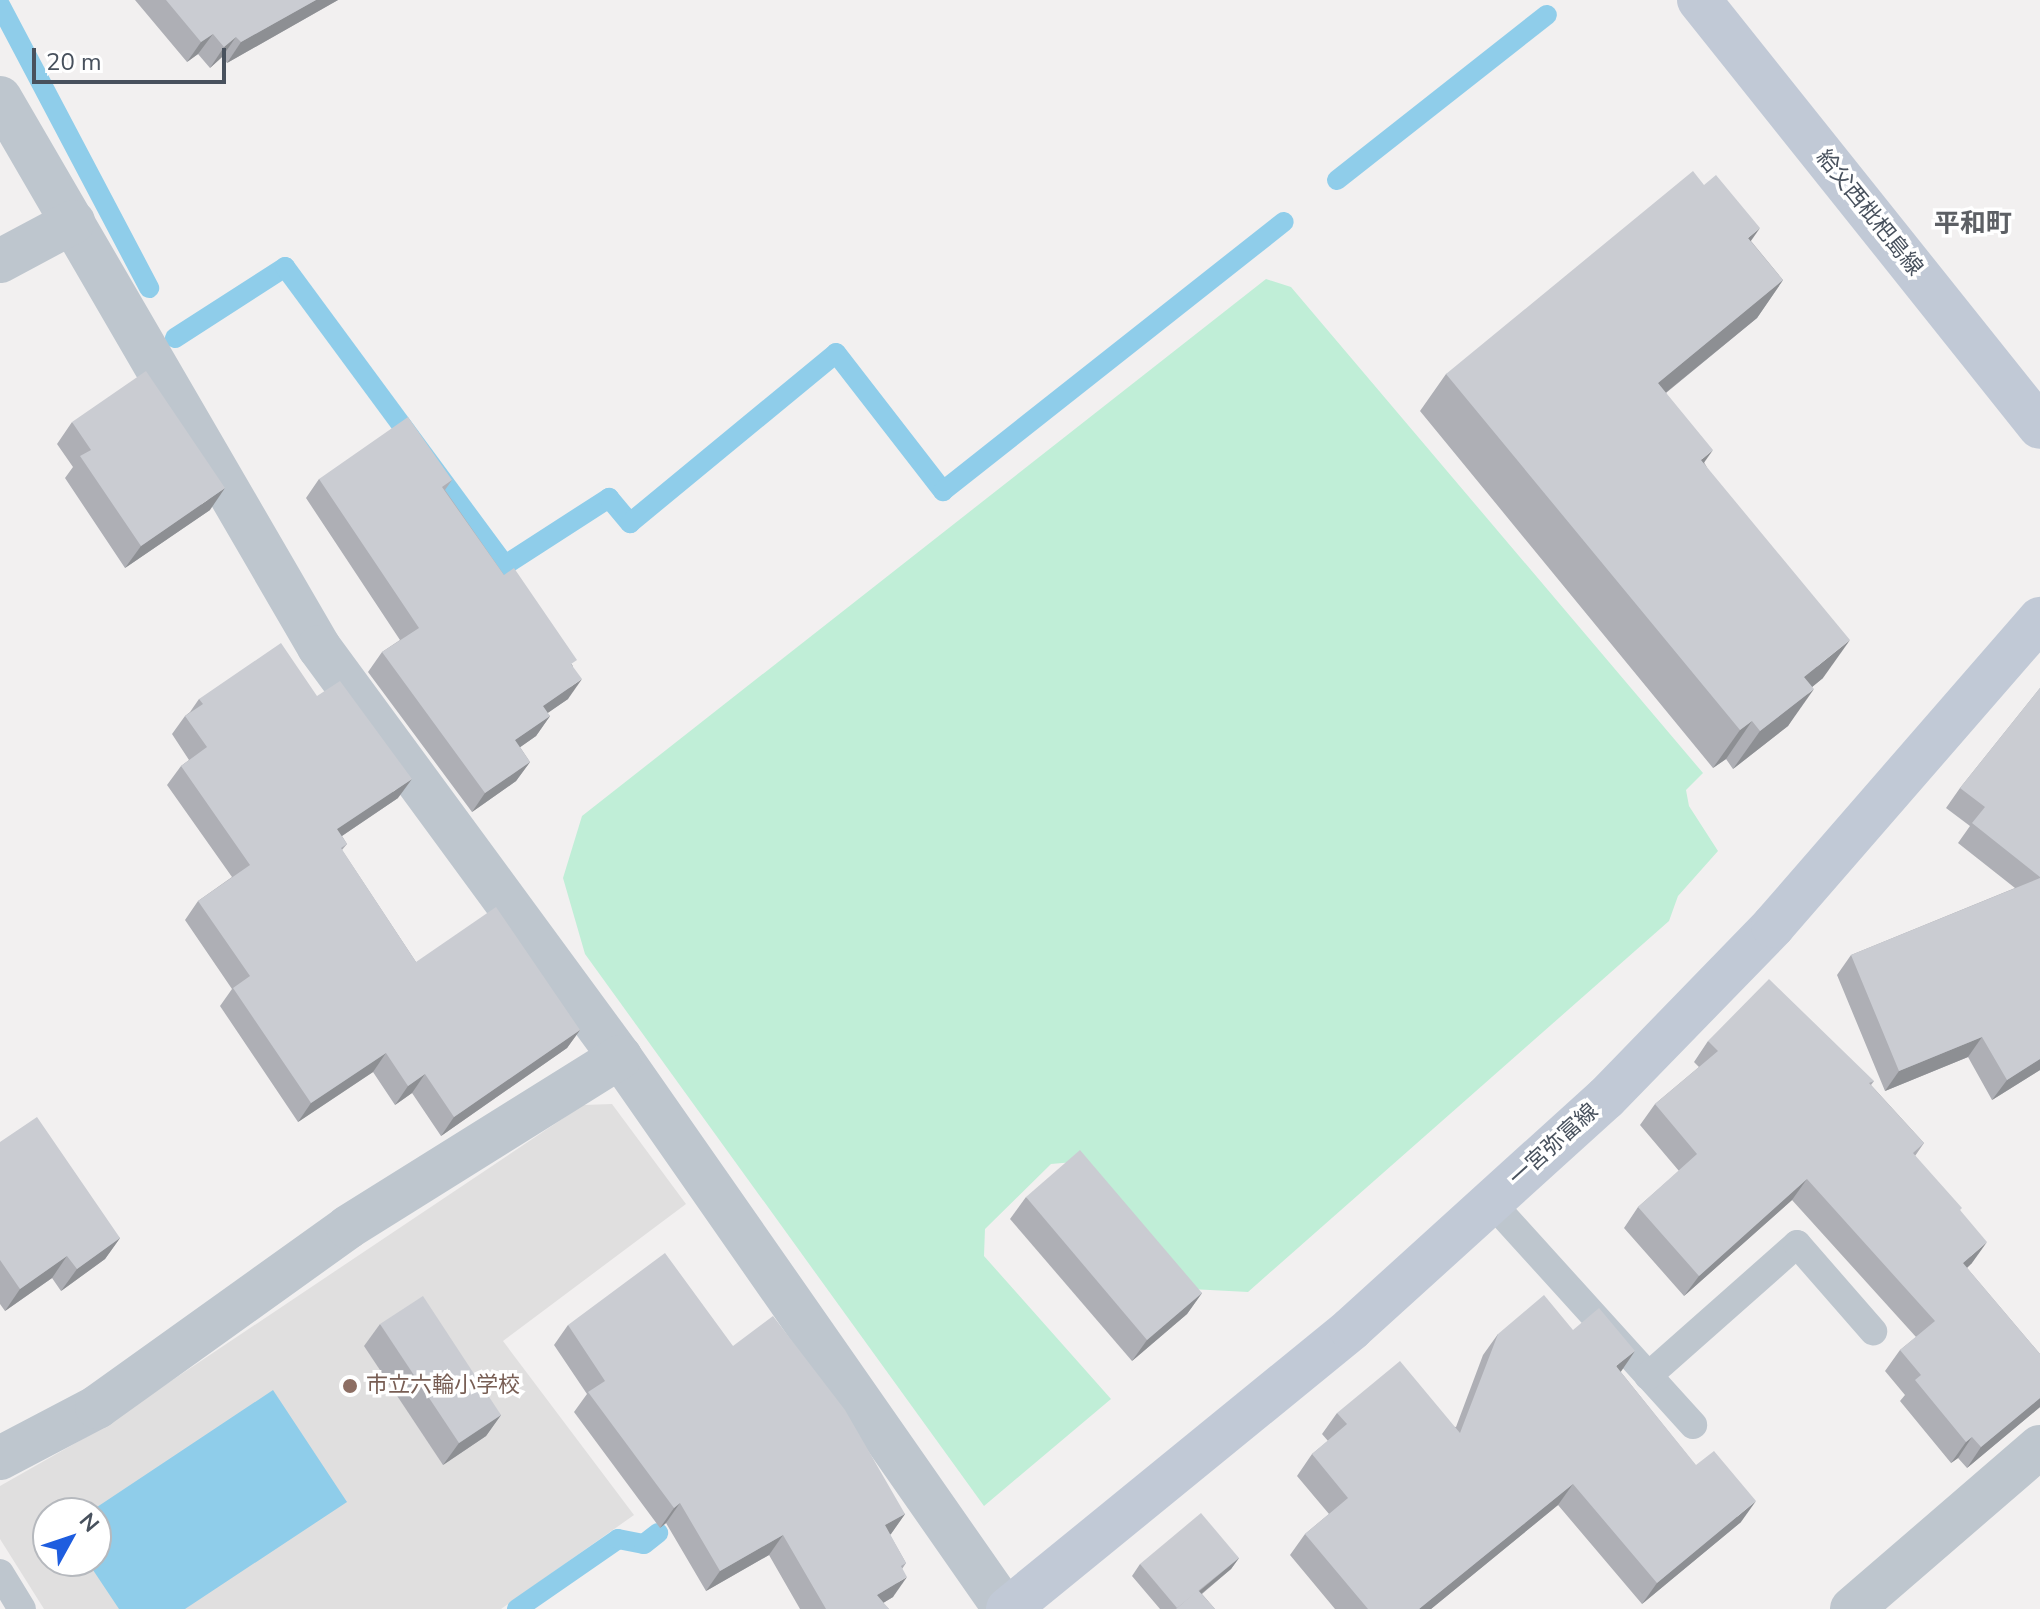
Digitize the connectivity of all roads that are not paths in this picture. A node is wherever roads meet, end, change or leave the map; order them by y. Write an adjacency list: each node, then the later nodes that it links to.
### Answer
1 (1699, 0): 5 (main road, 給父西枇杷島線)
2 (0, 98): 3 (street)
3 (73, 222): 4 (street); 7 (street)
4 (0, 261)
5 (2040, 427)
6 (2040, 619): 8 (main road, 一宮弥富線)
7 (620, 1057): 13 (street); 16 (street)
8 (1491, 1202): 10 (lane); 16 (main road, 一宮弥富線)
9 (1873, 1331): 10 (lane)
10 (1648, 1376): 11 (lane)
11 (1693, 1425)
12 (2040, 1447): 17 (street)
13 (0, 1458)
14 (0, 1573): 15 (lane)
15 (22, 1609)
16 (1006, 1609)
17 (1852, 1609)

